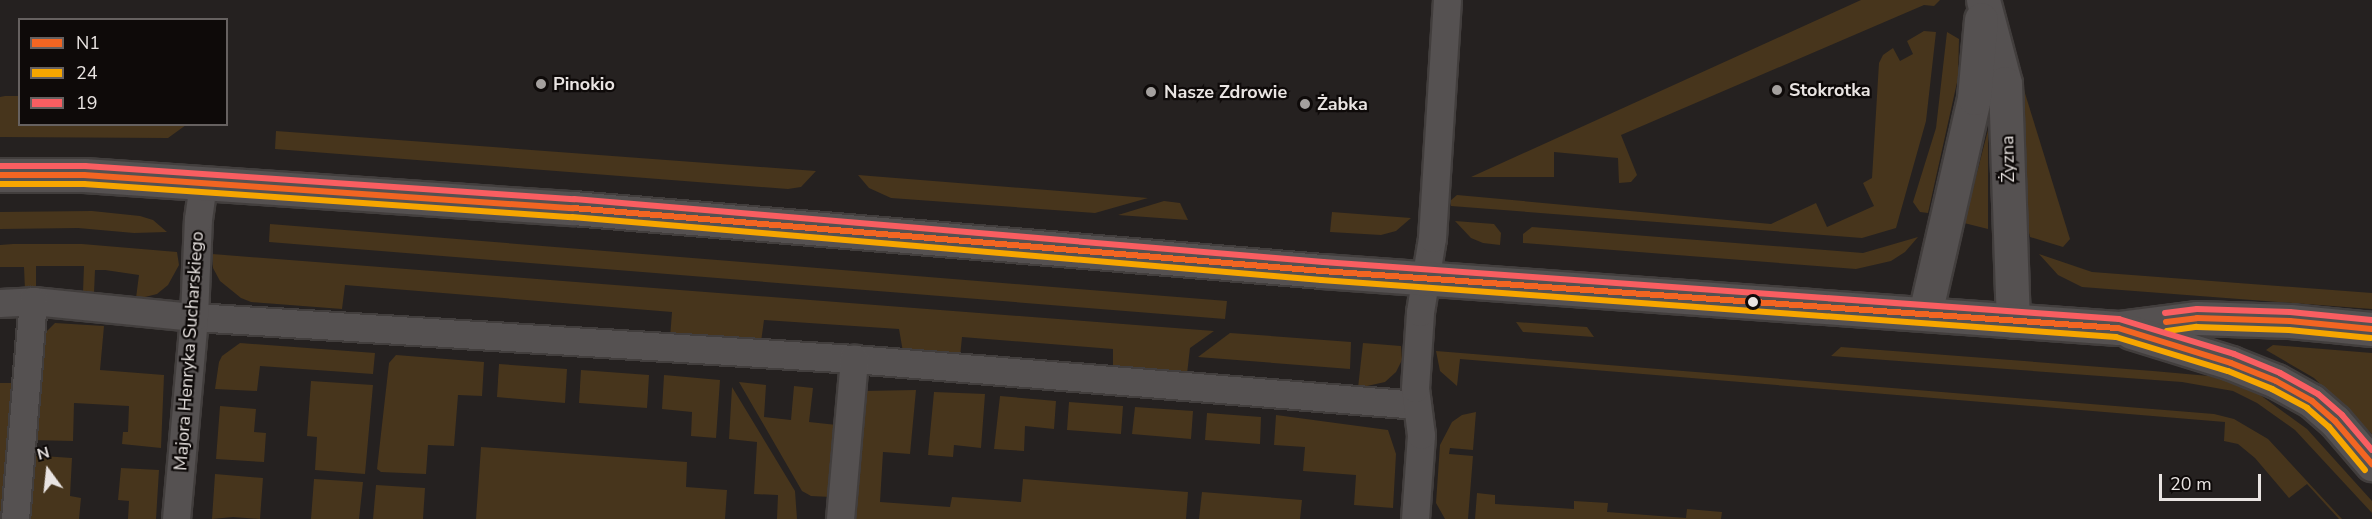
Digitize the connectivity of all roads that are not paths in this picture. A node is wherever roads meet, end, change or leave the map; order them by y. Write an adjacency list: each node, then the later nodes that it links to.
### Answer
1 (1447, 0): 5 (street)
2 (1982, 0): 8 (street, Żyzna); 10 (street, Żyzna)
3 (0, 176): 4 (street)
4 (203, 183): 5 (street); 9 (street, Majora Henryka Sucharskiego)
5 (1425, 278): 8 (street); 14 (street)
6 (33, 301): 7 (street); 9 (street); 16 (street)
7 (0, 303)
8 (1925, 314): 10 (street)
9 (194, 317): 13 (street); 17 (street, Majora Henryka Sucharskiego)
10 (2013, 321): 11 (street)
11 (2118, 328): 12 (street); 15 (street)
12 (2372, 329)
13 (854, 359): 14 (street); 18 (street)
14 (1417, 405): 19 (street)
15 (2372, 464)
16 (15, 519)
17 (176, 519)
18 (840, 519)
19 (1415, 519)

